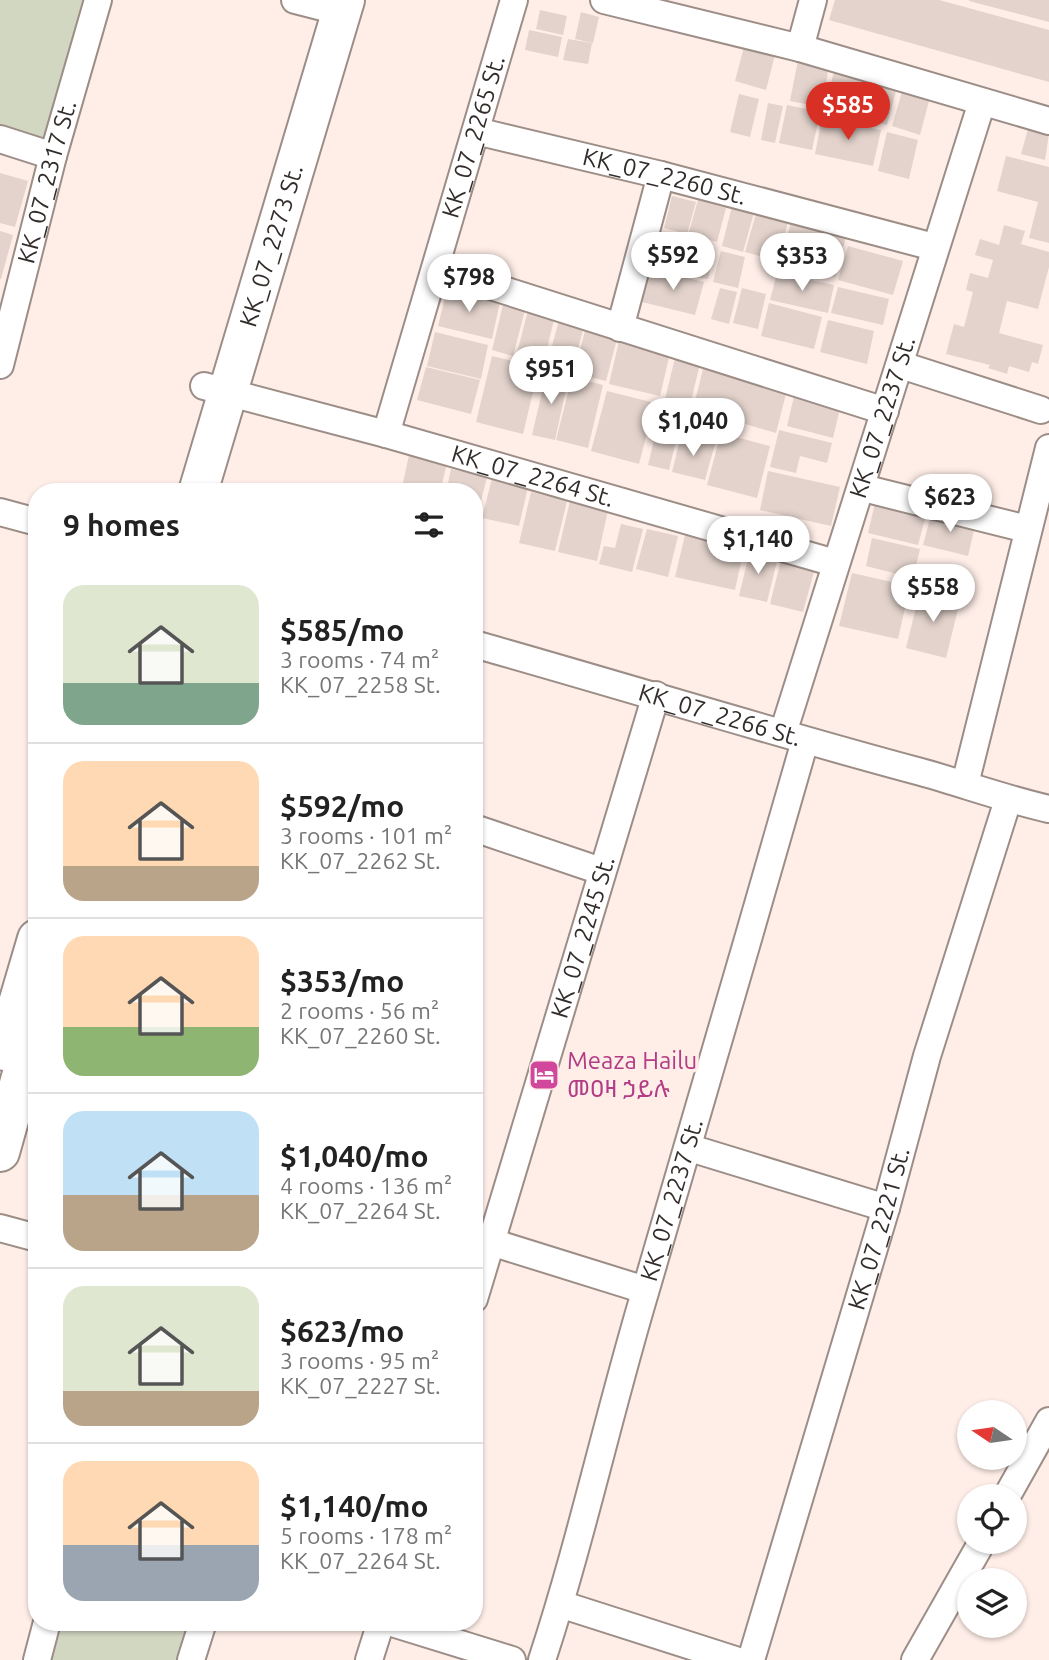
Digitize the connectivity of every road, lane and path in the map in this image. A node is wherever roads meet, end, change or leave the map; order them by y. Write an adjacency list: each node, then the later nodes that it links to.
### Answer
1 (98, 0): 11 (street, KK_07_2317 St.)
2 (514, 0): 9 (street, KK_07_2265 St.)
3 (604, 0): 6 (street)
4 (813, 0): 6 (street)
5 (324, 4): 19 (main road, KK_07_2273 St.)
6 (800, 48): 7 (street)
7 (982, 102): 8 (street); 13 (street, KK_07_2237 St.)
8 (1049, 121)
9 (476, 131): 12 (street, KK_07_2260 St.); 14 (street, KK_07_2265 St.)
10 (0, 139): 11 (street)
11 (53, 156): 15 (street, KK_07_2317 St.)
12 (661, 175): 13 (street, KK_07_2260 St.); 16 (street)
13 (934, 247): 18 (street, KK_07_2237 St.)
14 (437, 269): 16 (street); 22 (street, KK_07_2265 St.)
15 (5, 320): 17 (street, KK_07_2317 St.)
16 (620, 328): 21 (street)
17 (0, 365)
18 (901, 365): 20 (street); 21 (street, KK_07_2237 St.)
19 (216, 389): 22 (street, KK_07_2264 St.); 24 (main road, KK_07_2273 St.); 25 (main road, KK_07_2273 St.)
20 (1041, 410)
21 (885, 411): 26 (street, KK_07_2237 St.)
22 (386, 434): 30 (street, KK_07_2264 St.)
23 (1049, 448): 29 (street)
24 (178, 483)
25 (200, 483)
26 (863, 488): 29 (street); 30 (street, KK_07_2237 St.)
27 (0, 512): 28 (street)
28 (28, 520)
29 (1027, 529): 34 (street)
30 (835, 563): 33 (street, KK_07_2237 St.)
31 (483, 647): 32 (street, KK_07_2266 St.)
32 (656, 695): 33 (street, KK_07_2266 St.); 38 (street, KK_07_2245 St.)
33 (794, 737): 34 (street, KK_07_2266 St.); 43 (street, KK_07_2237 St.)
34 (965, 784): 35 (street, KK_07_2266 St.)
35 (1008, 800): 36 (street, KK_07_2266 St.); 45 (street, KK_07_2221 St.)
36 (1049, 809)
37 (483, 831): 38 (street)
38 (601, 871): 48 (street, KK_07_2245 St.)
39 (28, 960): 40 (main road)
40 (20, 979): 42 (main road)
41 (28, 1052): 44 (main road)
42 (0, 1066)
43 (690, 1148): 45 (street); 50 (street, KK_07_2237 St.)
44 (0, 1152)
45 (886, 1208): 65 (street, KK_07_2221 St.)
46 (0, 1228): 47 (street)
47 (28, 1236)
48 (491, 1242): 49 (street, KK_07_2245 St.); 50 (street)
49 (483, 1269)
50 (645, 1290): 54 (street, KK_07_2237 St.)
51 (1049, 1422): 52 (street)
52 (1014, 1484)
53 (975, 1554): 66 (street)
54 (560, 1604): 63 (street, KK_07_2237 St.); 64 (street)
55 (45, 1631): 59 (street)
56 (200, 1631): 60 (street)
57 (378, 1631): 61 (street)
58 (418, 1631): 62 (street)
59 (37, 1660)
60 (191, 1660)
61 (369, 1660)
62 (512, 1660)
63 (542, 1660)
64 (735, 1660)
65 (751, 1660)
66 (915, 1660)

